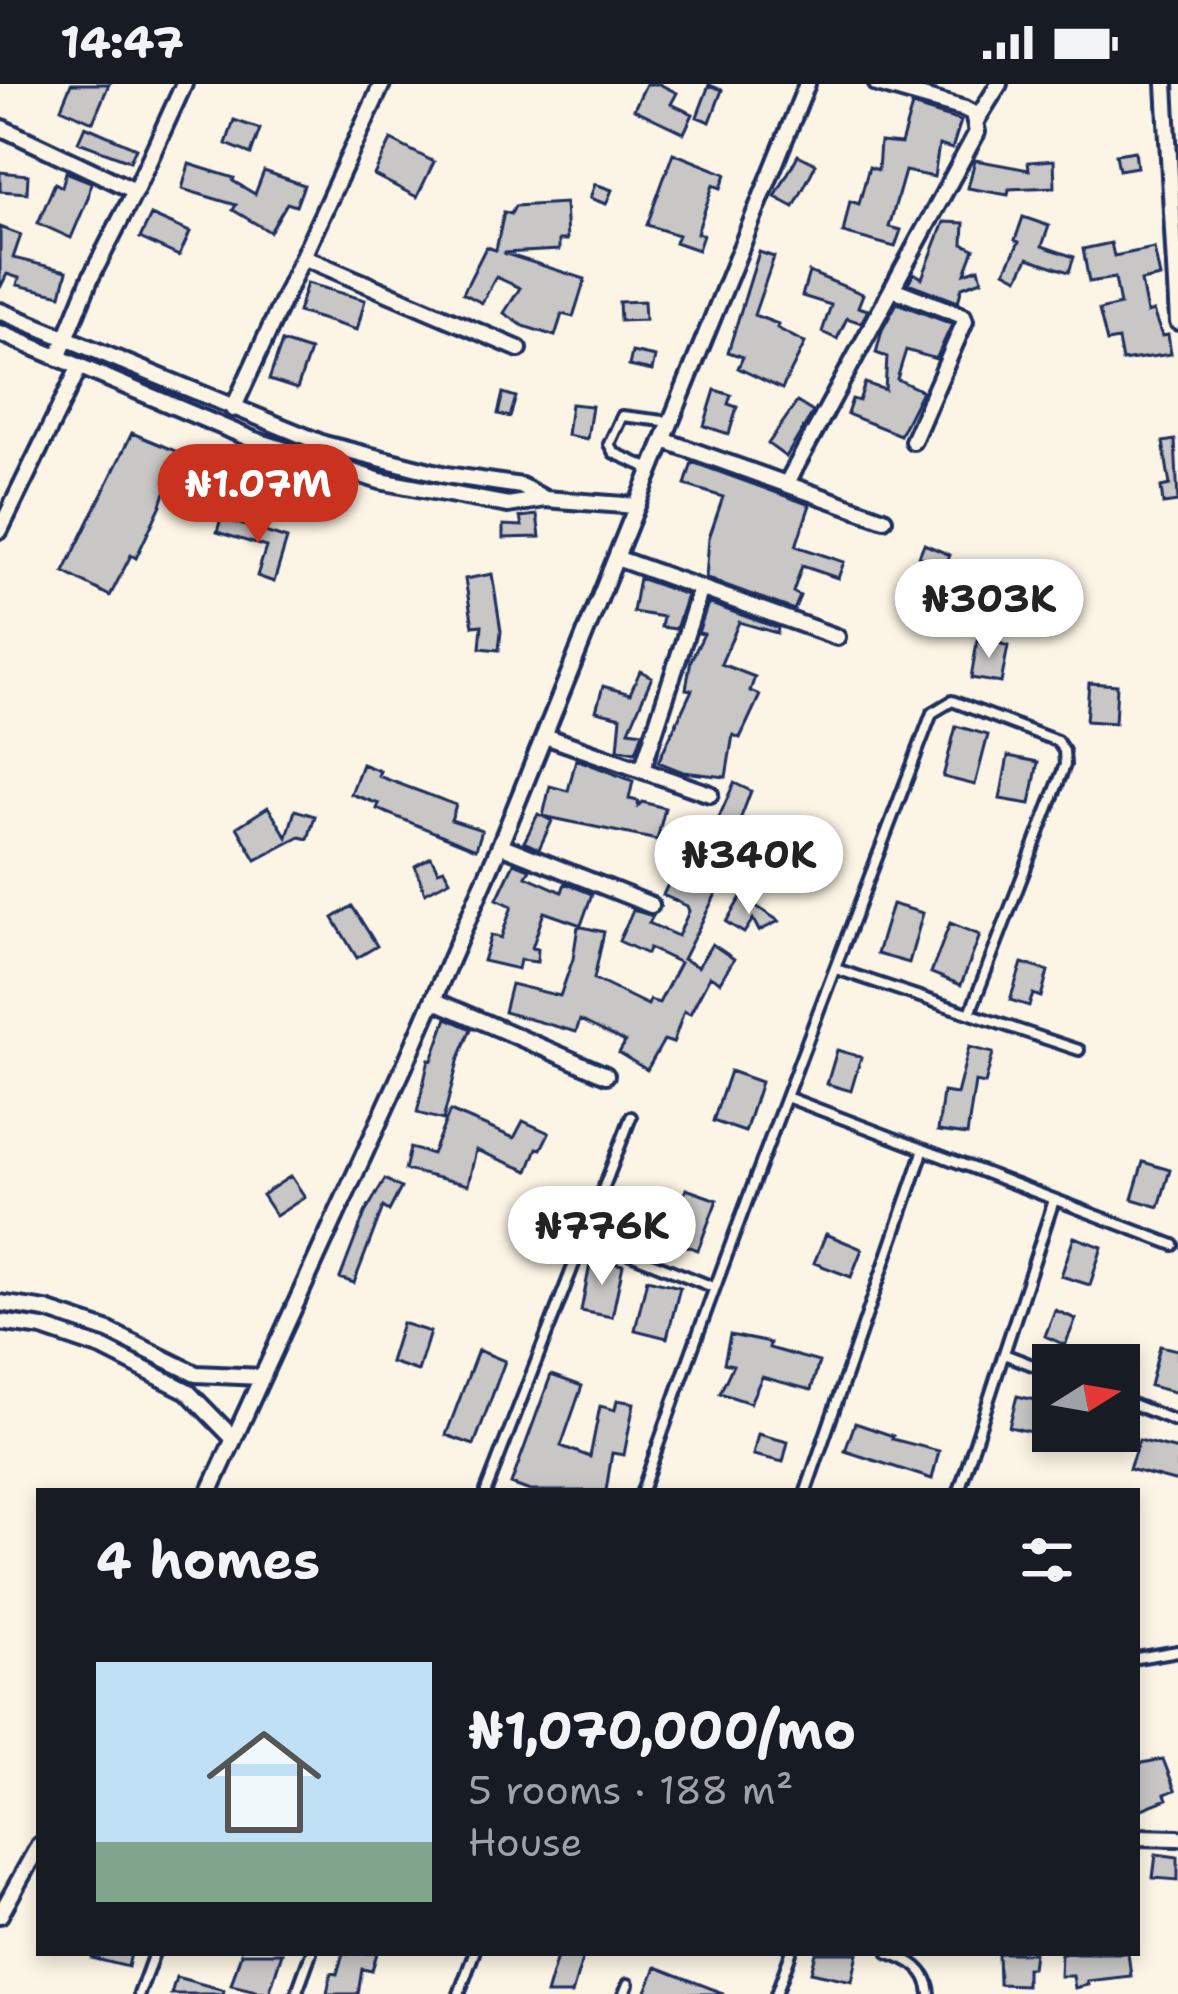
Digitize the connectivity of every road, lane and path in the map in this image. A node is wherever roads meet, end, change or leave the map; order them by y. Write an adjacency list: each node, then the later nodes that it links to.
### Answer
1 (184, 84): 9 (street)
2 (382, 84): 10 (street)
3 (807, 84): 21 (street)
4 (878, 84): 7 (street)
5 (999, 84): 7 (street)
6 (1165, 84): 11 (street)
7 (976, 121): 12 (street)
8 (0, 128): 9 (street)
9 (135, 190): 16 (street)
10 (303, 256): 17 (street); 20 (street)
11 (1176, 279): 14 (street)
12 (893, 289): 23 (street); 25 (street)
13 (0, 311): 16 (street)
14 (1178, 322)
15 (0, 333): 18 (street)
16 (65, 338): 18 (street); 20 (street)
17 (519, 349)
18 (58, 358): 19 (street)
19 (79, 368): 26 (street); 29 (street)
20 (233, 409): 26 (street)
21 (674, 422): 22 (street); 24 (lane)
22 (666, 441): 24 (street); 25 (street)
23 (913, 441)
24 (653, 470): 27 (street)
25 (788, 481): 28 (street)
26 (545, 499): 27 (street)
27 (638, 506): 30 (street)
28 (884, 519)
29 (0, 530)
30 (619, 559): 31 (street); 33 (street)
31 (701, 588): 32 (street); 34 (street)
32 (837, 637)
33 (545, 736): 34 (street); 36 (street)
34 (642, 770): 35 (street)
35 (710, 794)
36 (500, 845): 37 (street); 39 (street)
37 (651, 905)
38 (836, 969): 40 (lane); 40 (lane); 43 (lane)
39 (433, 1000): 42 (street); 56 (street)
40 (970, 1013): 41 (lane)
41 (1079, 1051)
42 (606, 1075)
43 (789, 1098): 45 (lane); 49 (lane)
44 (631, 1117): 47 (lane)
45 (923, 1152): 46 (lane); 63 (lane)
46 (1054, 1200): 48 (lane); 54 (lane)
47 (584, 1234): 49 (lane); 61 (lane)
48 (1174, 1245)
49 (713, 1288): 62 (lane)
50 (0, 1303): 51 (street)
51 (46, 1310): 53 (street); 56 (street)
52 (0, 1322): 53 (street)
53 (43, 1328): 59 (street)
54 (1004, 1354): 55 (lane); 64 (lane)
55 (1032, 1365)
56 (262, 1377): 59 (street)
57 (1140, 1407): 58 (lane)
58 (1178, 1422)
59 (234, 1438): 60 (street)
60 (212, 1488)
61 (487, 1488)
62 (643, 1488)
63 (807, 1488)
64 (960, 1488)
65 (1178, 1651): 66 (lane)
66 (1140, 1657)
67 (1140, 1837): 68 (street)
68 (1178, 1838)
69 (36, 1850): 70 (street)
70 (3, 1901)
71 (153, 1956): 76 (lane)
72 (310, 1956): 77 (lane)
73 (473, 1956): 78 (lane)
74 (790, 1956): 79 (lane)
75 (897, 1956): 80 (lane)
76 (139, 1994)
77 (296, 1994)
78 (459, 1994)
79 (776, 1994)
80 (930, 1994)

